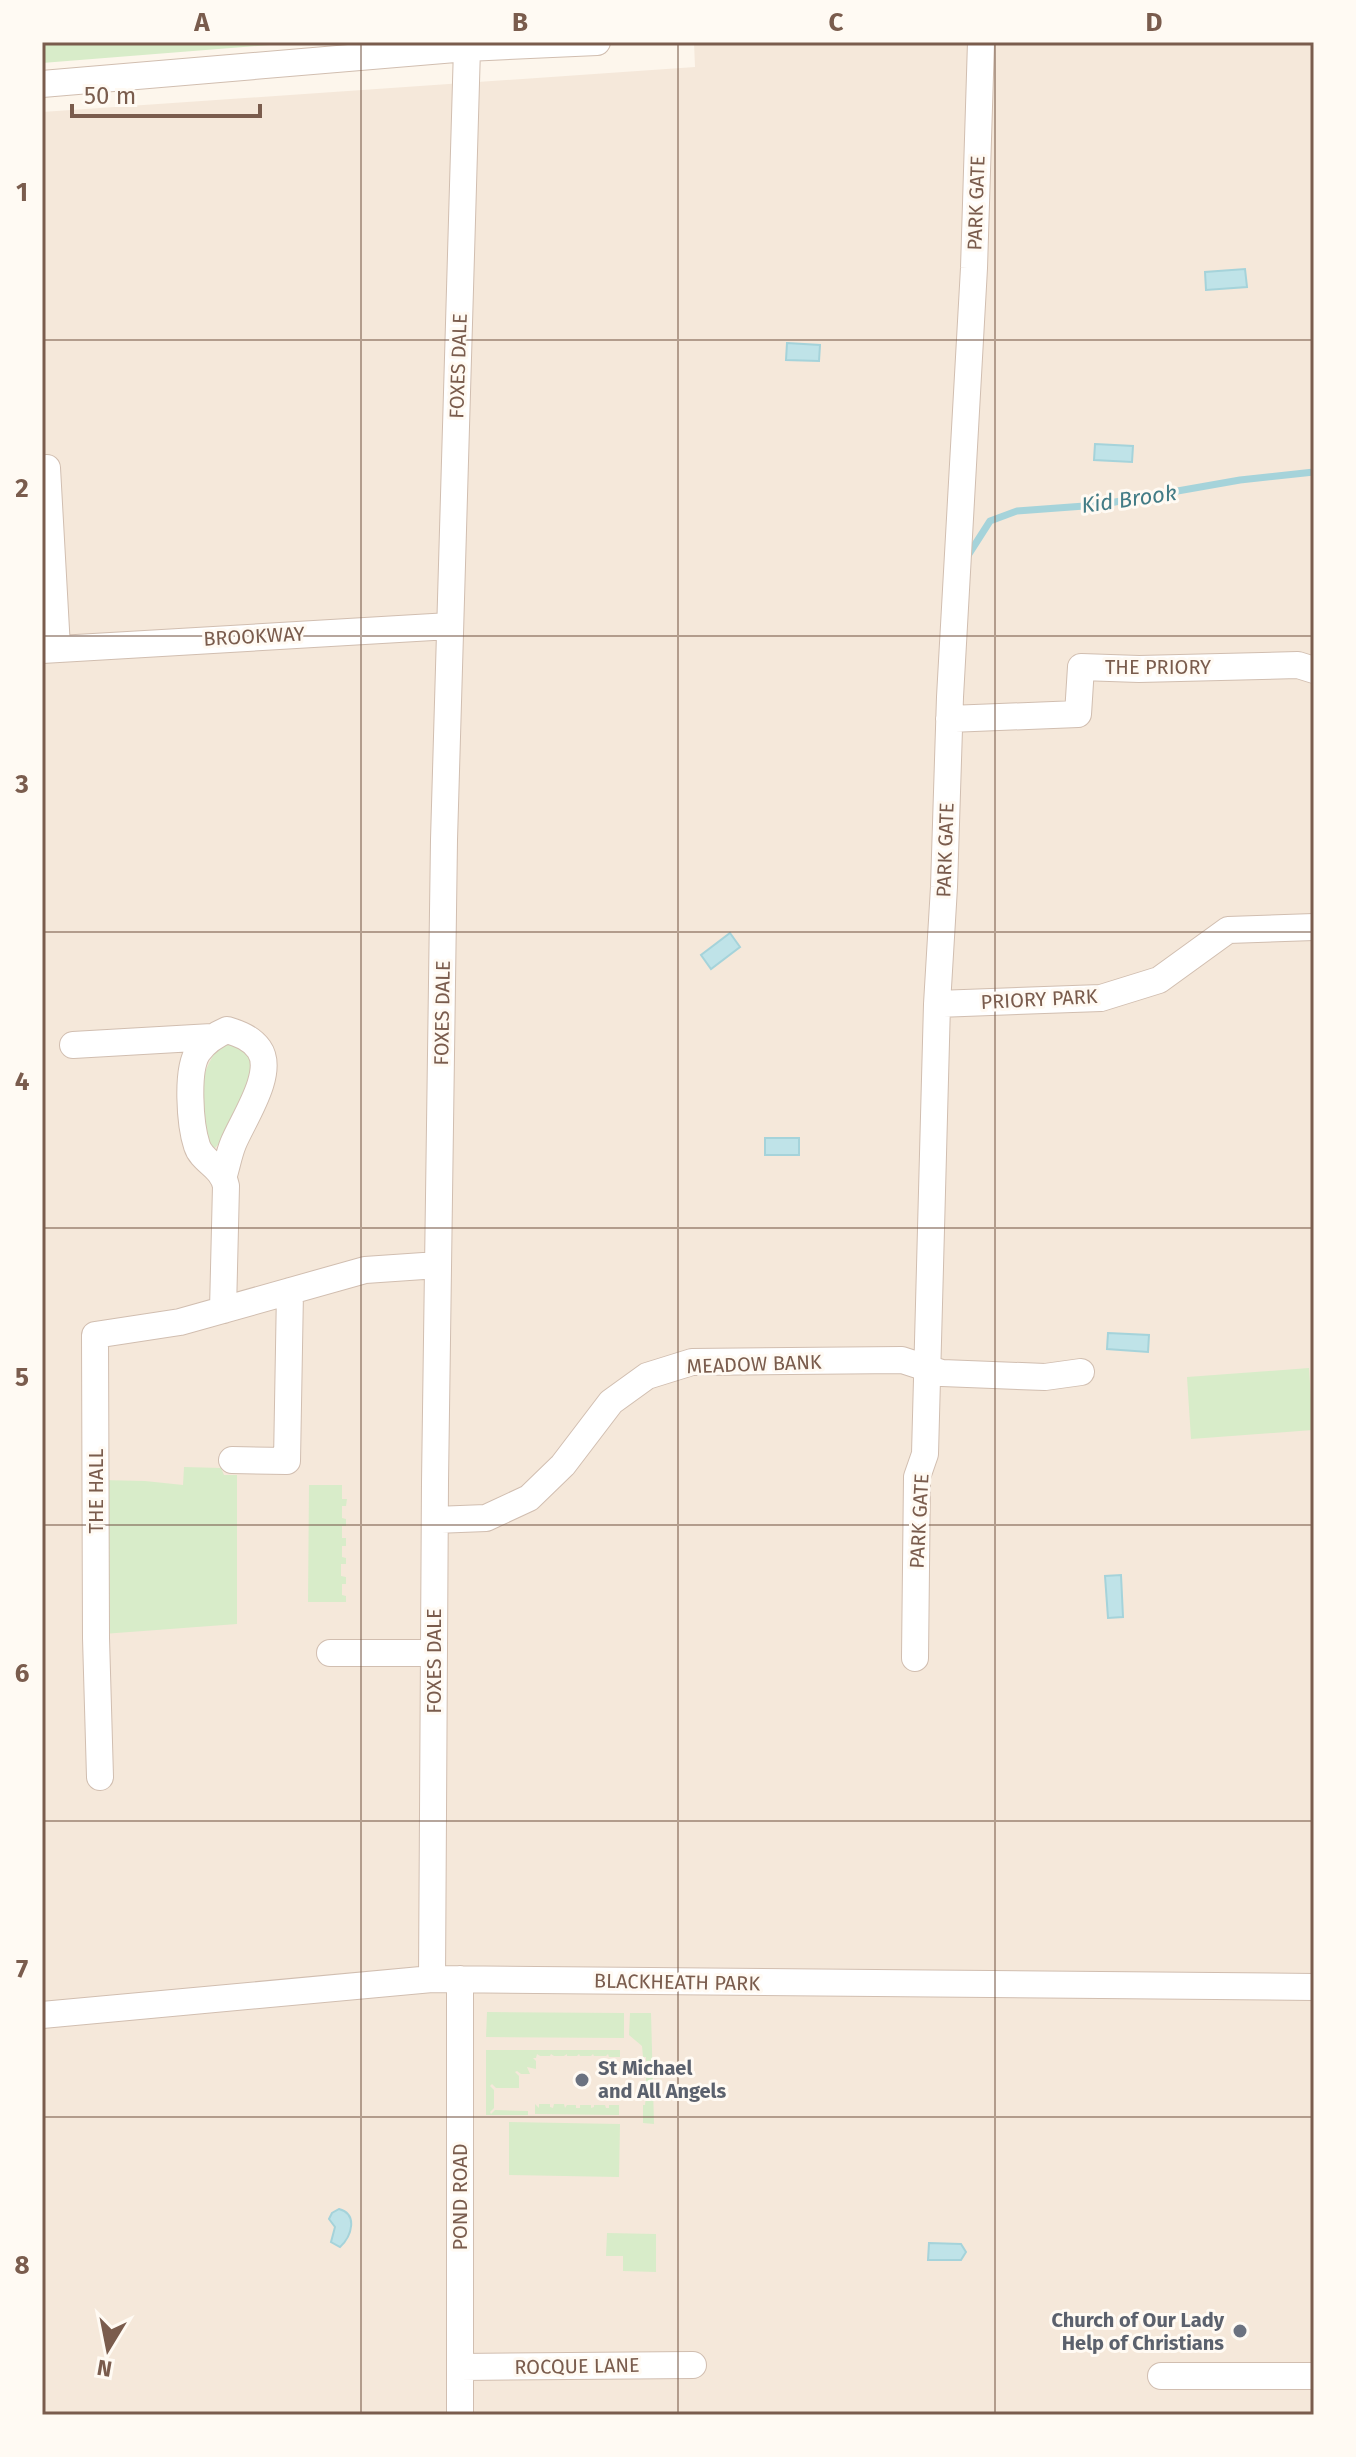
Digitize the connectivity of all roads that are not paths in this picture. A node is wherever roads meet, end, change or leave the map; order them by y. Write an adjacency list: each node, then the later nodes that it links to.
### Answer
1 (597, 42): 3 (street)
2 (981, 42): 9 (street, PARK GATE)
3 (467, 48): 4 (street); 6 (street, FOXES DALE)
4 (42, 84)
5 (47, 468): 7 (street, BROOKWAY)
6 (450, 626): 7 (street, BROOKWAY); 15 (street, FOXES DALE)
7 (49, 649)
8 (1314, 670): 9 (street, THE PRIORY)
9 (949, 719): 11 (street, PARK GATE)
10 (1313, 922): 11 (street, PRIORY PARK)
11 (937, 1004): 18 (street, PARK GATE)
12 (212, 1037): 13 (street); 14 (street); 14 (street)
13 (73, 1045)
14 (224, 1175): 17 (street)
15 (438, 1265): 16 (street, THE HALL); 21 (street, FOXES DALE)
16 (290, 1291): 17 (street, THE HALL); 20 (street)
17 (223, 1310): 25 (street, THE HALL)
18 (926, 1368): 19 (street, MEADOW BANK); 21 (street, MEADOW BANK); 24 (street, PARK GATE)
19 (1081, 1372)
20 (232, 1460)
21 (435, 1520): 23 (street, FOXES DALE)
22 (330, 1653): 23 (street)
23 (434, 1653): 26 (street, FOXES DALE)
24 (915, 1658)
25 (100, 1777)
26 (432, 1979): 27 (street, BLACKHEATH PARK); 29 (street, BLACKHEATH PARK)
27 (460, 1979): 28 (street, BLACKHEATH PARK); 31 (street, POND ROAD)
28 (1314, 1987)
29 (42, 2015)
30 (693, 2365): 31 (street, ROCQUE LANE)
31 (460, 2367): 34 (street, POND ROAD)
32 (1161, 2376): 33 (street)
33 (1314, 2376)
34 (460, 2415)

